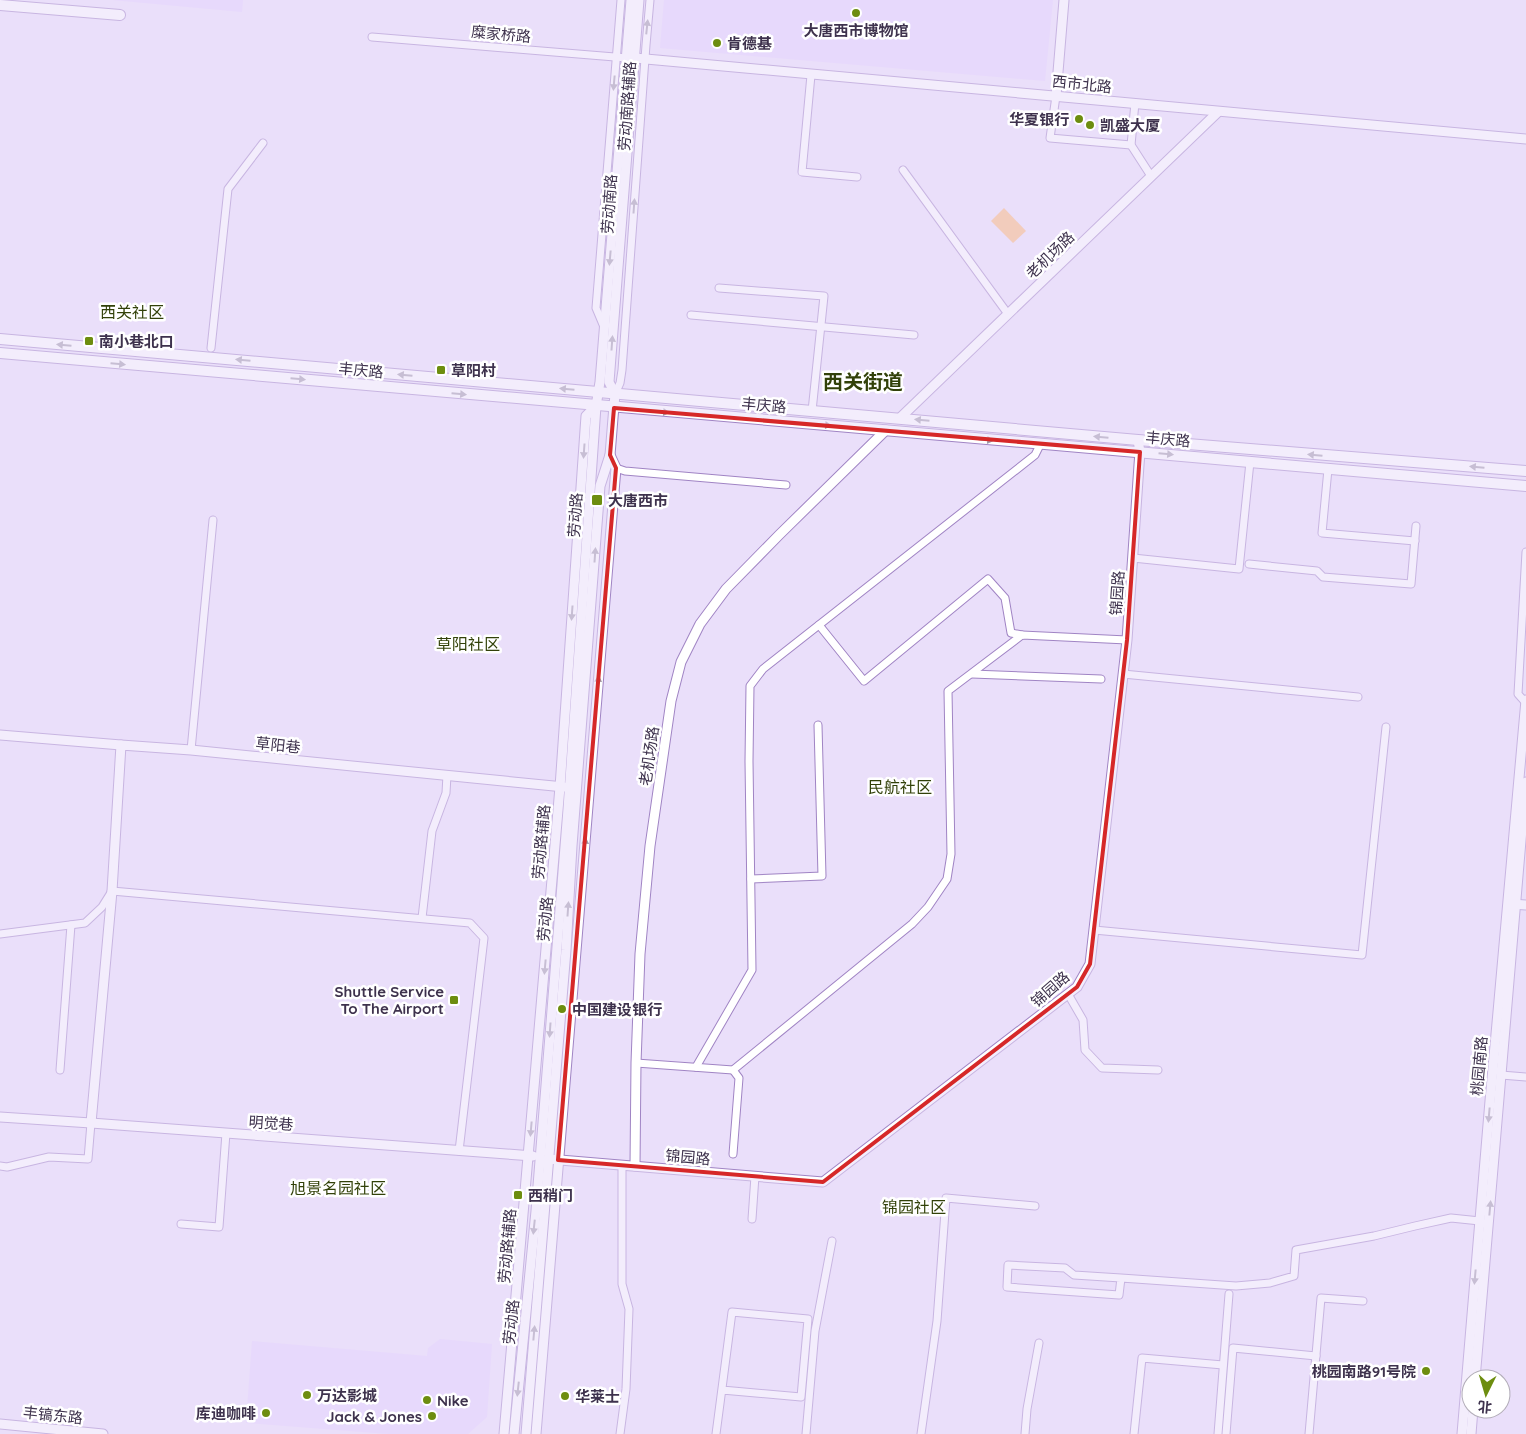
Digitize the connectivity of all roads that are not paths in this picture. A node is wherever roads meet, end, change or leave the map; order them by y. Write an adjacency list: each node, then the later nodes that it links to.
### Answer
1 (621, 0): 9 (street, 劳动南路辅路)
2 (631, 0): 10 (street, 劳动南路)
3 (639, 0): 10 (street, 劳动南路)
4 (650, 0): 11 (street, 劳动南路辅路, one-way to 4)
5 (1064, 0): 13 (street)
6 (0, 5): 7 (main road)
7 (120, 15)
8 (372, 37): 9 (street, 糜家桥路)
9 (616, 58): 10 (street, 糜家桥路); 26 (street, 劳动南路辅路, one-way to 26)
10 (631, 58): 11 (street, 西市北路); 26 (street, 劳动南路, one-way to 26); 32 (street, 劳动南路, one-way to 10)
11 (644, 59): 12 (street, 西市北路); 32 (street, 劳动南路辅路, one-way to 11)
12 (811, 75): 13 (street, 西市北路); 21 (street)
13 (1056, 96): 14 (street, 西市北路); 18 (street)
14 (1134, 103): 15 (street, 西市北路); 18 (street)
15 (1218, 112): 16 (street, 西市北路); 20 (street, 老机场路)
16 (1526, 139)
17 (263, 143): 29 (street)
18 (1131, 145): 20 (street)
19 (903, 170): 23 (street)
20 (1151, 176): 23 (street, 老机场路)
21 (857, 177)
22 (719, 288): 25 (street)
23 (1008, 314): 36 (street, 老机场路)
24 (690, 315): 25 (street)
25 (821, 327): 27 (street); 35 (street)
26 (605, 329): 31 (street, 劳动南路)
27 (914, 335)
28 (0, 339): 31 (main road, 丰庆路, one-way to 28)
29 (211, 348)
30 (0, 353): 33 (main road, 丰庆路, one-way to 33)
31 (599, 392): 32 (main road, 丰庆路); 33 (street, 劳动南路)
32 (615, 394): 34 (street, 劳动南路); 35 (main road, 丰庆路)
33 (596, 406): 34 (main road, 丰庆路); 69 (street, 劳动路辅路, one-way to 69); 70 (street, 劳动路)
34 (614, 408): 37 (main road, 丰庆路, one-way to 37); 41 (street, 劳动路)
35 (812, 411): 36 (main road, 丰庆路)
36 (900, 418): 38 (main road, 丰庆路, one-way to 36)
37 (886, 430): 39 (main road, 丰庆路, one-way to 39); 80 (street, 老机场路)
38 (1138, 440): 40 (street, 锦园路); 45 (main road, 丰庆路, one-way to 38)
39 (1040, 445): 40 (main road, 丰庆路); 54 (street)
40 (1140, 452): 42 (main road, 丰庆路, one-way to 42); 52 (street, 锦园路)
41 (610, 454): 43 (street); 70 (street, 劳动路, one-way to 41)
42 (1250, 462): 44 (main road, 丰庆路); 52 (street)
43 (616, 468): 46 (street); 94 (street, one-way to 43)
44 (1328, 469): 47 (main road, 丰庆路); 50 (street)
45 (1526, 471)
46 (786, 485)
47 (1526, 486)
48 (212, 520): 66 (street)
49 (1416, 526): 50 (street)
50 (1414, 541): 53 (street)
51 (1526, 552): 61 (street)
52 (1133, 558): 56 (street, 锦园路)
53 (1249, 564)
54 (819, 625): 55 (street); 71 (street)
55 (1022, 635): 56 (street); 57 (street)
56 (1127, 640): 58 (street, 锦园路)
57 (972, 674): 59 (street); 83 (street)
58 (1124, 674): 60 (street); 77 (street, 锦园路)
59 (1101, 679)
60 (1358, 697)
61 (1526, 702): 73 (street, 桃园南路)
62 (818, 725): 71 (street)
63 (1386, 727): 77 (street)
64 (0, 735): 65 (street, 草阳巷)
65 (121, 745): 66 (street, 草阳巷); 72 (street)
66 (191, 750): 67 (street, 草阳巷)
67 (447, 775): 69 (street, 草阳巷); 75 (street)
68 (1526, 782): 73 (street, 桃园南路)
69 (560, 786): 70 (street, 草阳巷); 92 (street, 劳动路辅路, one-way to 92)
70 (573, 788): 93 (street, 劳动路)
71 (751, 879): 81 (street)
72 (112, 891): 75 (street); 76 (street); 88 (street)
73 (1512, 904): 74 (street); 85 (street, 桃园南路); 101 (street, 桃园南路, one-way to 101)
74 (1526, 905)
75 (422, 918): 90 (street)
76 (71, 925): 78 (street); 82 (street)
77 (1094, 930): 79 (street, 锦园路)
78 (0, 934)
79 (1068, 994): 84 (street); 98 (street, 锦园路)
80 (636, 1063): 81 (street); 97 (street, 老机场路)
81 (696, 1067): 83 (street)
82 (60, 1070)
83 (733, 1070): 91 (street)
84 (1158, 1070)
85 (1501, 1075): 86 (street); 110 (street, 桃园南路, one-way to 85)
86 (1526, 1077)
87 (0, 1117): 88 (street, 明觉巷)
88 (91, 1123): 89 (street, 明觉巷); 96 (street)
89 (226, 1133): 90 (street, 明觉巷); 102 (street)
90 (459, 1151): 92 (street, 明觉巷)
91 (733, 1154)
92 (529, 1156): 93 (street, 明觉巷); 115 (street, 劳动路辅路)
93 (544, 1158): 94 (street, 锦园路); 116 (street, 劳动路, one-way to 116); 117 (street, 劳动路, one-way to 93)
94 (558, 1160): 95 (street, 锦园路); 118 (street)
95 (622, 1164): 97 (street, 锦园路); 119 (street)
96 (0, 1166)
97 (635, 1166): 98 (street, 锦园路)
98 (755, 1176): 100 (street)
99 (1035, 1206): 122 (street)
100 (752, 1219)
101 (1480, 1221): 104 (street); 128 (street, 桃园南路, one-way to 128)
102 (180, 1224)
103 (832, 1242): 121 (street)
104 (1121, 1278): 104 (street)
105 (1229, 1294): 109 (street)
106 (1363, 1302): 108 (street)
107 (1039, 1343): 123 (street)
108 (1316, 1356): 126 (street); 127 (street)
109 (1223, 1365): 124 (street); 125 (street)
110 (1476, 1369)
111 (722, 1390): 111 (street); 120 (street)
112 (1472, 1419): 129 (street)
113 (0, 1424): 114 (street, 丰镐东路)
114 (103, 1434)
115 (504, 1434)
116 (514, 1434)
117 (526, 1434)
118 (536, 1434)
119 (620, 1434)
120 (716, 1434)
121 (806, 1434)
122 (921, 1434)
123 (1025, 1434)
124 (1134, 1434)
125 (1218, 1434)
126 (1226, 1434)
127 (1309, 1434)
128 (1462, 1434)
129 (1471, 1434)

